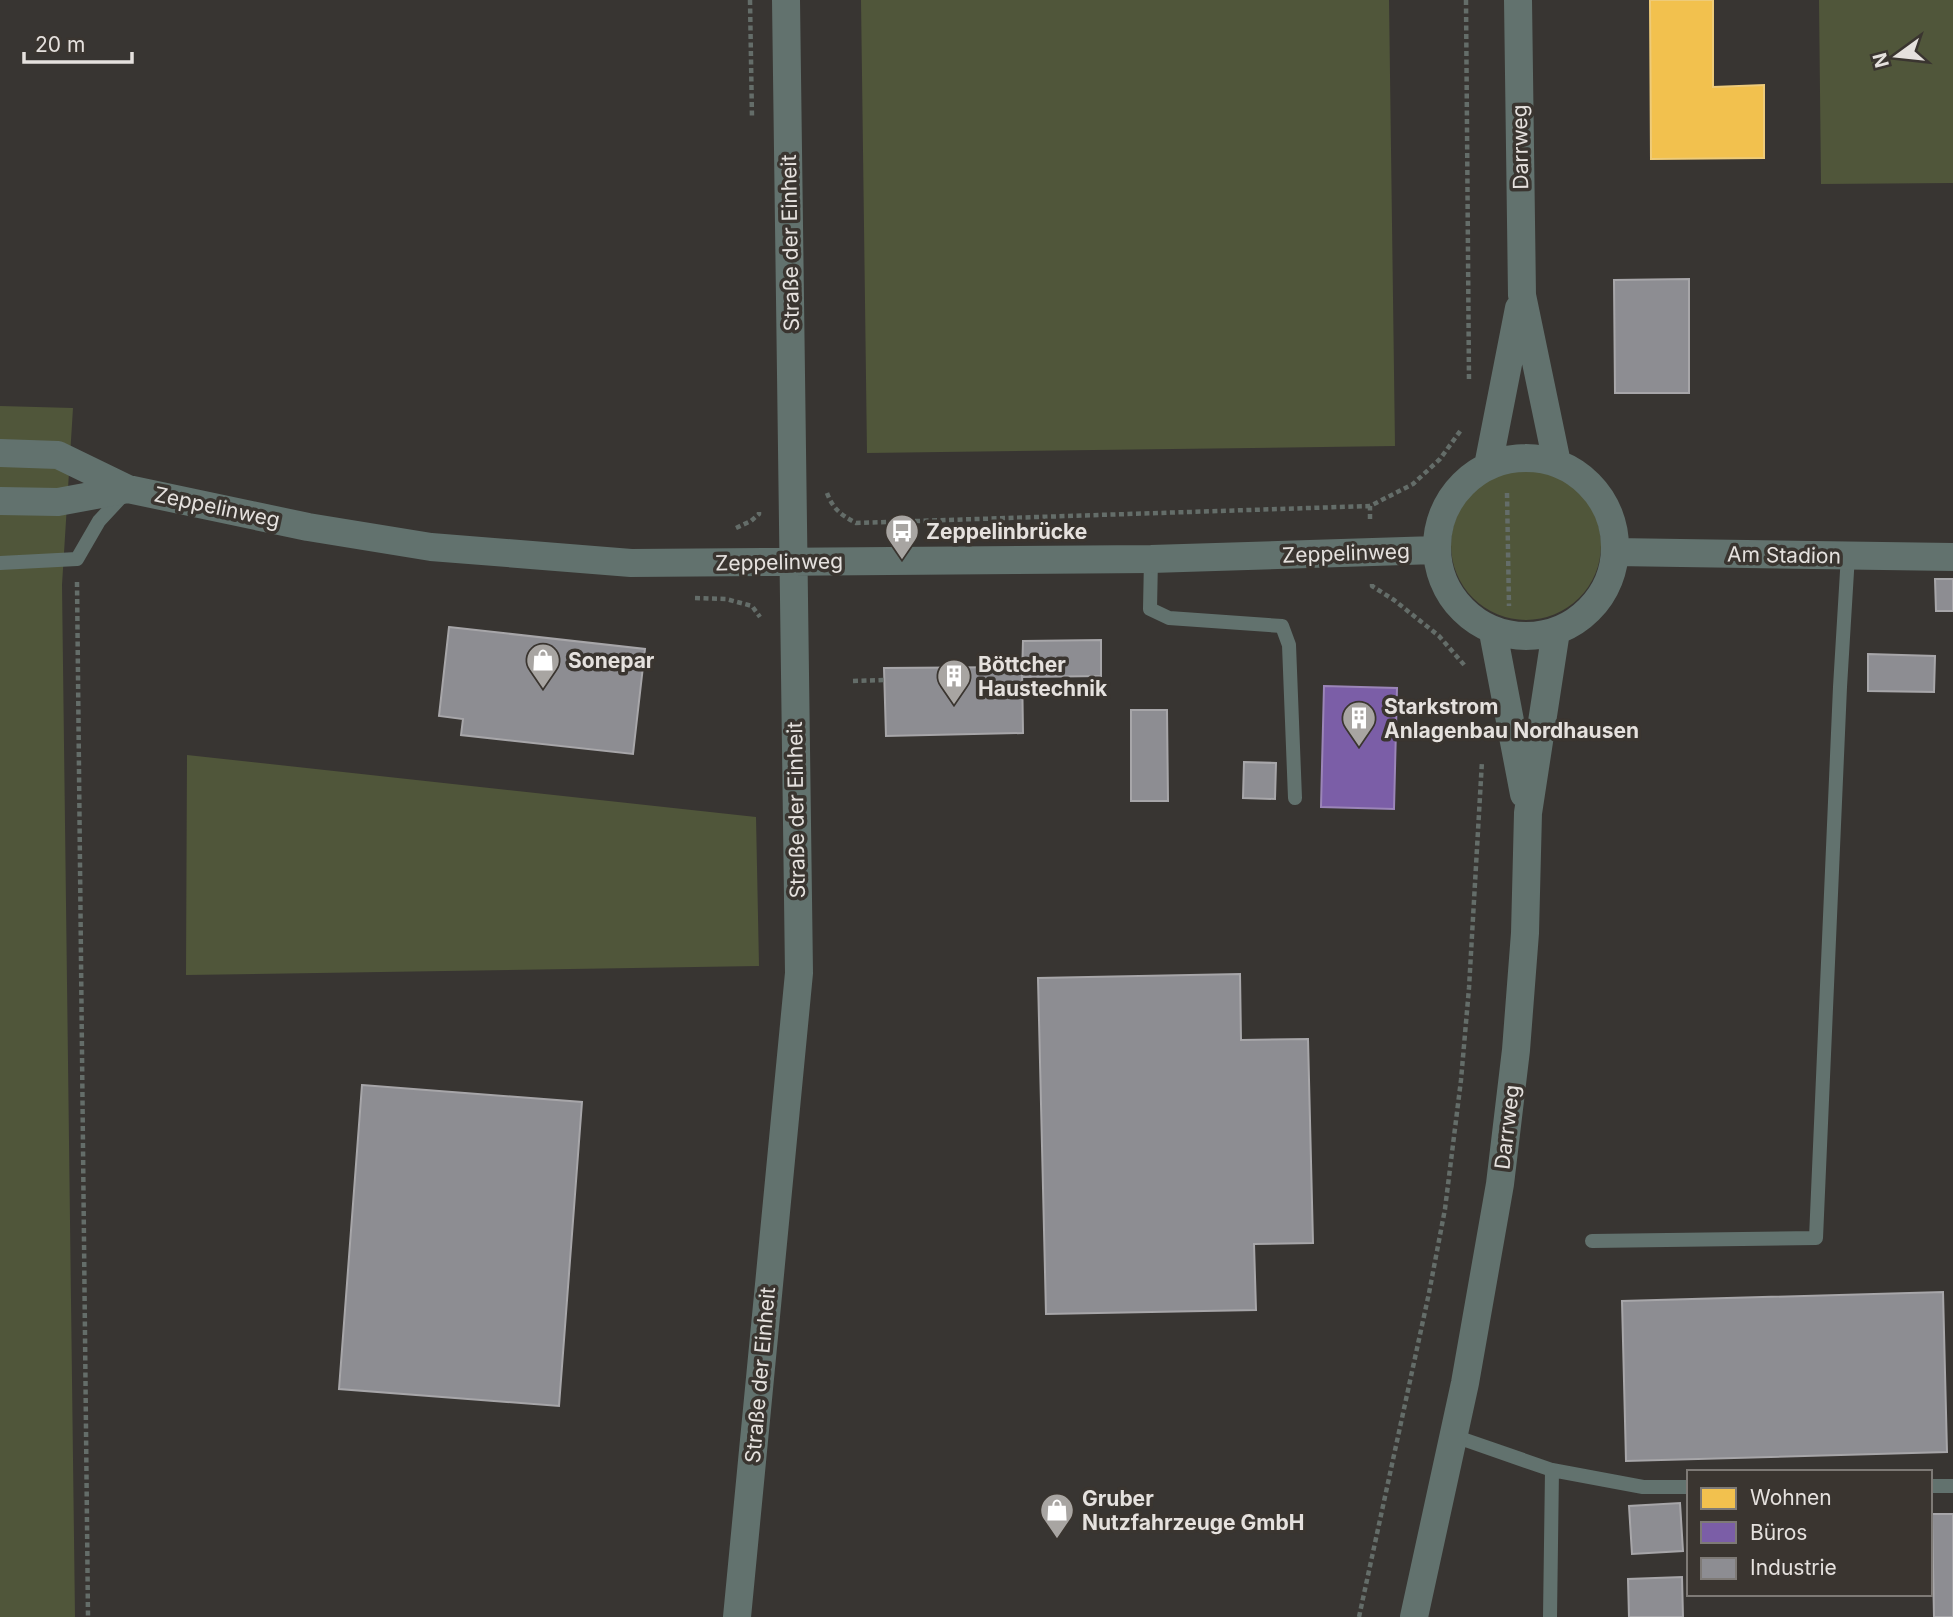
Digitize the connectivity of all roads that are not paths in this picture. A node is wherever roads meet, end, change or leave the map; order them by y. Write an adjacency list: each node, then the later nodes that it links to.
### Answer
1 (786, 0): 14 (street, Straße der Einheit)
2 (1518, 0): 3 (street, Darrweg)
3 (1522, 295): 5 (street, Darrweg); 6 (street, Darrweg)
4 (0, 453): 7 (street, Zeppelinweg)
5 (1497, 463): 6 (street); 9 (street)
6 (1556, 463): 10 (street)
7 (128, 489): 8 (street, Zeppelinweg); 14 (street, Zeppelinweg); 15 (lane, Zeppelinweg)
8 (0, 501)
9 (1436, 550): 13 (street, Zeppelinweg); 17 (street)
10 (1615, 552): 11 (street, Am Stadion); 16 (street)
11 (1847, 555): 12 (street, Am Stadion); 20 (lane)
12 (1953, 557)
13 (1150, 559): 14 (street, Zeppelinweg); 18 (lane)
14 (794, 561): 26 (street, Straße der Einheit)
15 (0, 563)
16 (1556, 631): 17 (street); 19 (street, Darrweg)
17 (1501, 634): 19 (street, Darrweg)
18 (1295, 798)
19 (1528, 814): 21 (street, Darrweg)
20 (1592, 1241)
21 (1454, 1436): 22 (lane); 27 (street, Darrweg)
22 (1552, 1470): 25 (lane); 28 (lane)
23 (1932, 1486): 24 (lane)
24 (1953, 1486)
25 (1687, 1487)
26 (737, 1617)
27 (1414, 1617)
28 (1550, 1617)

